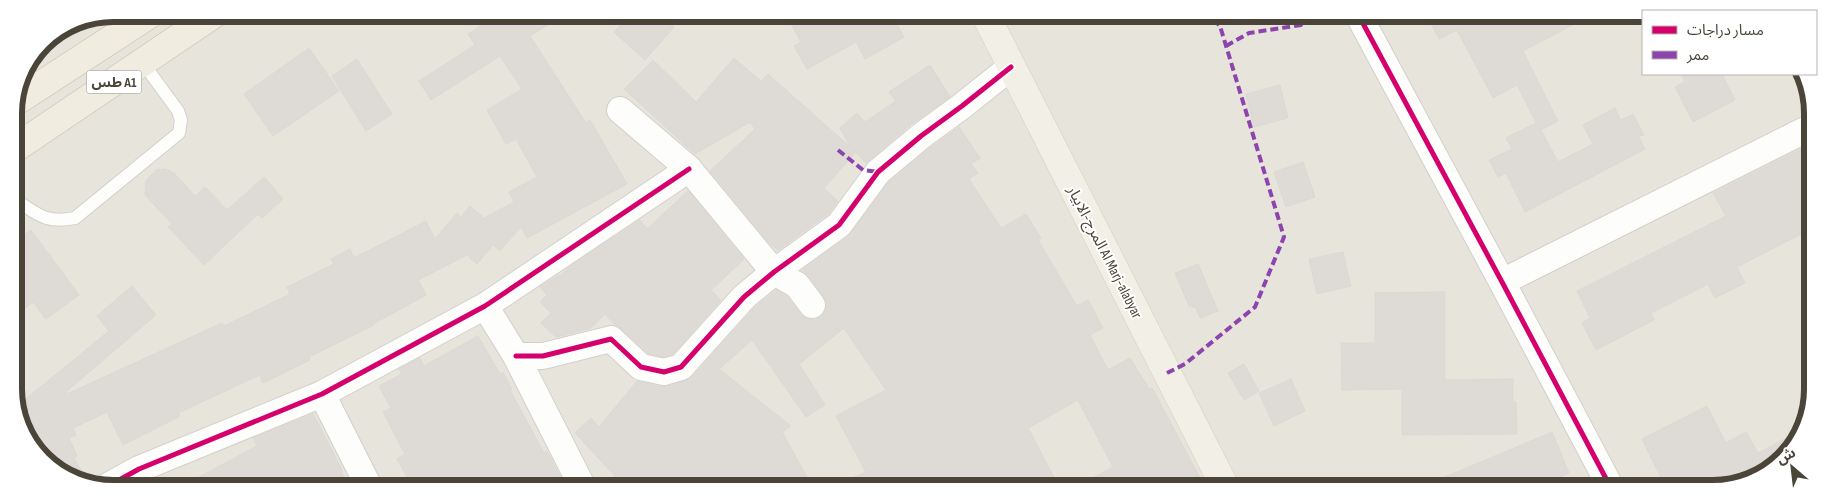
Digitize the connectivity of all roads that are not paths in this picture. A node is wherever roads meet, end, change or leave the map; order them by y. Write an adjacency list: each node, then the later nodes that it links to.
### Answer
1 (139, 22): 5 (highway, طس A1)
2 (202, 22): 6 (highway, طس A1)
3 (989, 22): 7 (main road, المرج-الابيار Al Marj-alabyar)
4 (1362, 22): 15 (street)
5 (120, 35): 6 (highway); 8 (highway, طس A1)
6 (143, 63): 11 (highway, طس A1); 13 (lane)
7 (1010, 67): 14 (street); 21 (main road, المرج-الابيار Al Marj-alabyar)
8 (25, 96)
9 (620, 110): 12 (street)
10 (1804, 131): 15 (street)
11 (23, 143)
12 (689, 169): 14 (street); 17 (street)
13 (23, 205)
14 (774, 272): 16 (street); 18 (street)
15 (1502, 282): 22 (street)
16 (812, 305)
17 (485, 306): 18 (street); 19 (street)
18 (516, 356): 25 (street)
19 (322, 394): 20 (street); 24 (street)
20 (143, 477): 23 (street)
21 (1221, 479)
22 (1606, 479)
23 (131, 480)
24 (365, 480)
25 (579, 480)

